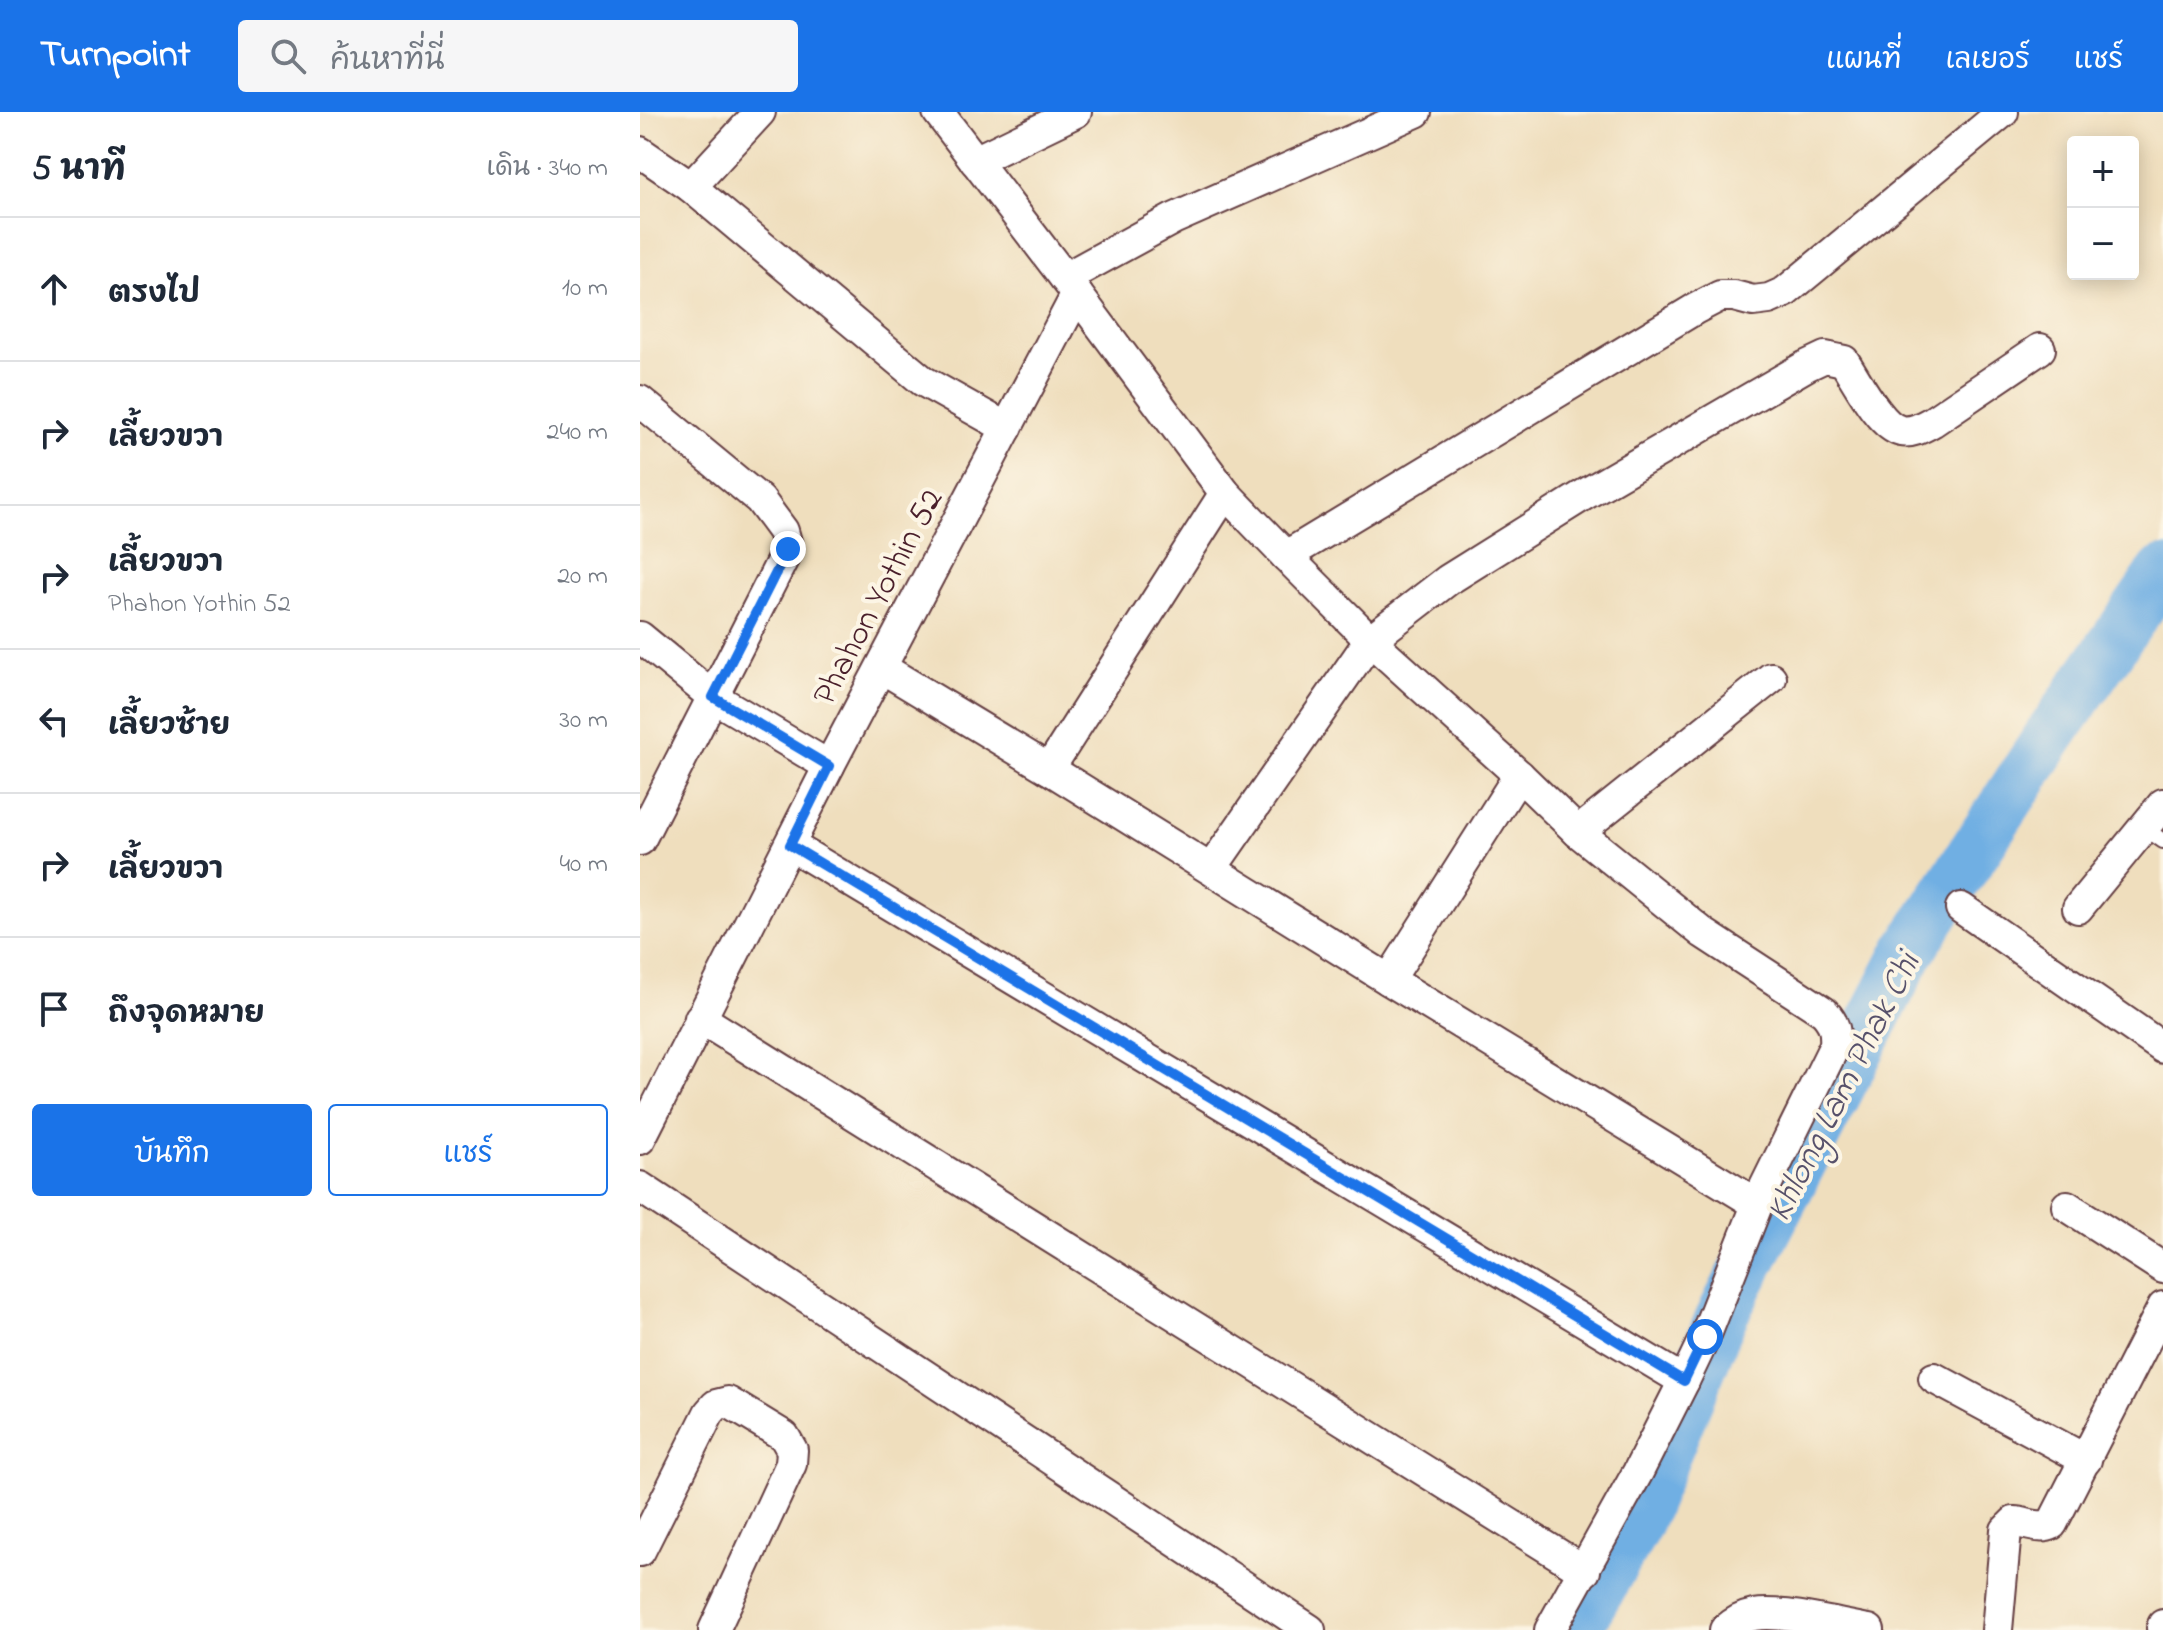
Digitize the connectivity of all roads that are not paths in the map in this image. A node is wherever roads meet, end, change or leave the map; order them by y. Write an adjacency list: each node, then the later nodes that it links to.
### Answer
1 (760, 112): 8 (street)
2 (938, 112): 7 (street)
3 (1076, 112): 7 (street)
4 (1416, 112): 9 (street)
5 (2003, 112): 14 (street)
6 (640, 152): 8 (street)
7 (975, 161): 9 (street)
8 (691, 187): 12 (street)
9 (1071, 286): 12 (street, Phahon Yothin 52); 13 (street)
10 (2040, 349): 16 (street)
11 (640, 401): 19 (street)
12 (1007, 428): 17 (street, Phahon Yothin 52)
13 (1225, 493): 14 (street); 21 (street)
14 (1286, 556): 16 (street)
15 (640, 637): 19 (street)
16 (1370, 640): 22 (street); 28 (street)
17 (882, 668): 20 (street, Phahon Yothin 52); 21 (street)
18 (1771, 678): 24 (street)
19 (713, 697): 20 (street); 26 (street)
20 (829, 766): 27 (street, Phahon Yothin 52)
21 (1049, 769): 28 (street)
22 (1519, 775): 24 (street); 31 (street)
23 (2163, 804): 25 (street)
24 (1578, 832): 37 (street)
25 (2153, 834): 30 (street)
26 (640, 840)
27 (790, 845): 32 (street, Phahon Yothin 52); 42 (street)
28 (1211, 869): 31 (street)
29 (1961, 908): 33 (street)
30 (2078, 908)
31 (1389, 980): 37 (street)
32 (700, 1018): 34 (street, Phahon Yothin 52); 45 (street)
33 (2163, 1048)
34 (648, 1101): 35 (street, Phahon Yothin 52)
35 (640, 1139)
36 (640, 1187): 47 (street)
37 (1757, 1204): 42 (street)
38 (2067, 1206): 39 (street)
39 (2163, 1268)
40 (2163, 1307): 43 (street)
41 (1934, 1378): 43 (street)
42 (1684, 1381): 45 (street)
43 (2086, 1460): 51 (street)
44 (640, 1551): 46 (street)
45 (1585, 1571): 48 (street)
46 (714, 1630)
47 (1310, 1630)
48 (1550, 1630)
49 (1725, 1630): 50 (street)
50 (1869, 1630)
51 (1997, 1630)

